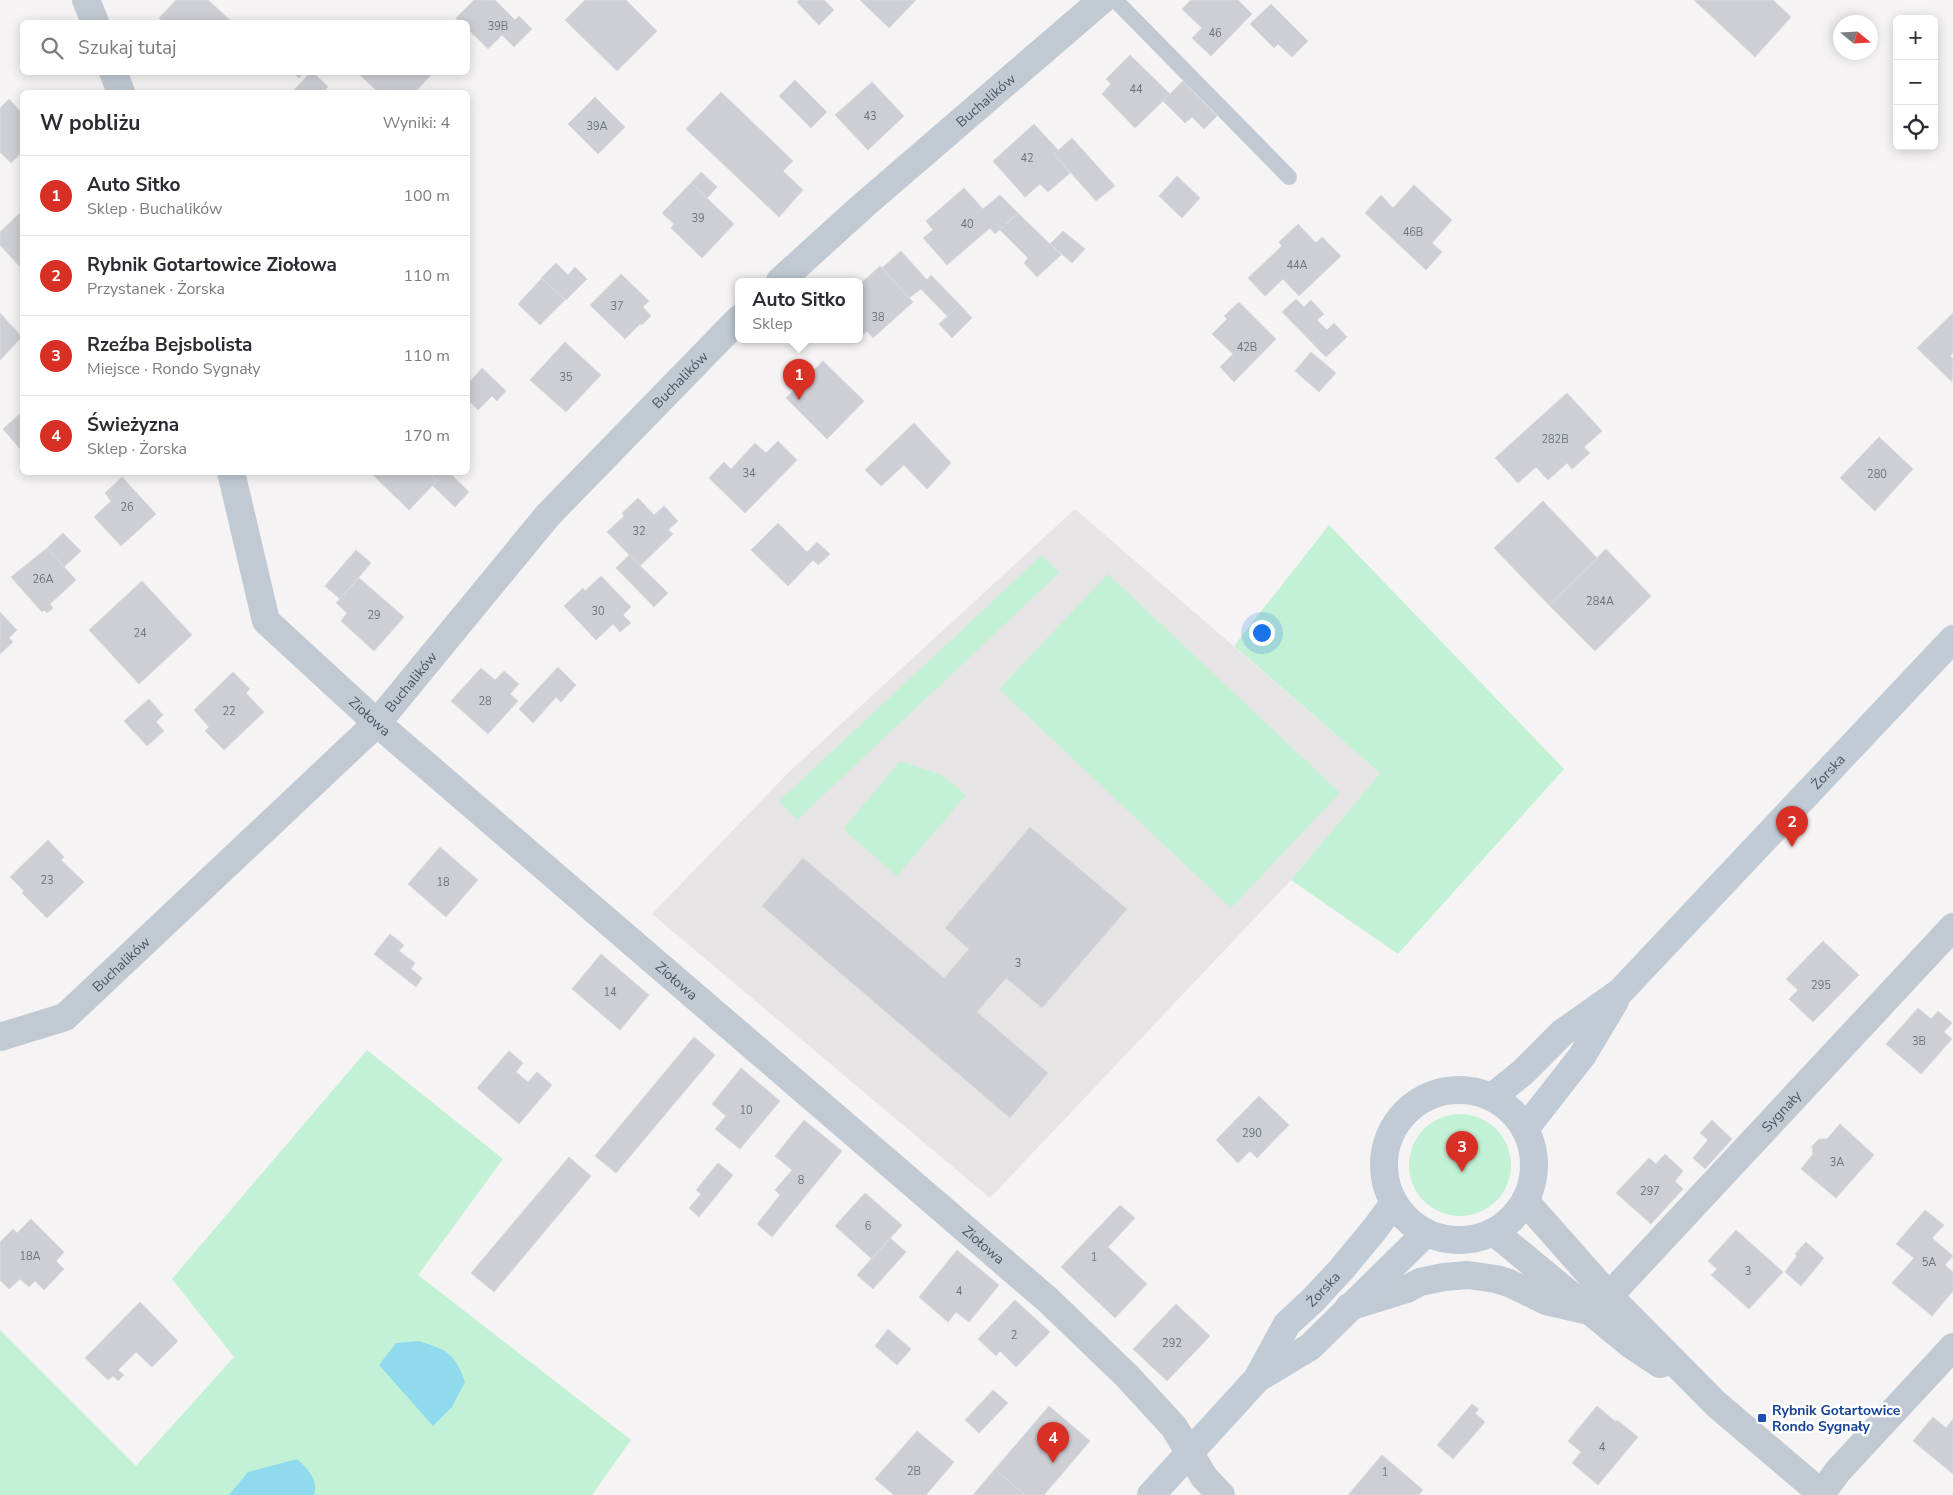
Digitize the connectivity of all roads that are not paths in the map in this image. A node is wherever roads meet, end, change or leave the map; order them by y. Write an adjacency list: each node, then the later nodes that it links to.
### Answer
1 (86, 0): 4 (street)
2 (1102, 0): 8 (street, Buchalików)
3 (1115, 0): 7 (lane)
4 (93, 20)
5 (114, 75): 6 (street)
6 (120, 90)
7 (1289, 177)
8 (783, 278)
9 (735, 323): 12 (street, Buchalików)
10 (232, 475): 12 (street, Ziołowa)
11 (1953, 639): 14 (main road, Żorska)
12 (377, 723): 15 (street, Buchalików); 26 (street, Ziołowa)
13 (1953, 927): 22 (street, Sygnały)
14 (1620, 992): 16 (main road, Żorska); 17 (main road, Żorska)
15 (0, 1037)
16 (1492, 1097): 17 (main road); 19 (main road)
17 (1525, 1129): 18 (main road)
18 (1525, 1201): 20 (main road); 22 (street)
19 (1394, 1203): 21 (main road); 25 (main road, Żorska)
20 (1494, 1232): 21 (main road); 22 (street)
21 (1426, 1233): 23 (main road, Żorska)
22 (1601, 1304): 23 (street, Żorska); 27 (street)
23 (1349, 1307): 25 (main road, Żorska)
24 (1953, 1348): 27 (street)
25 (1257, 1378): 26 (main road, Żorska)
26 (1190, 1452): 28 (main road, Żorska); 29 (street, Ziołowa)
27 (1822, 1494)
28 (1151, 1495)
29 (1221, 1495)

